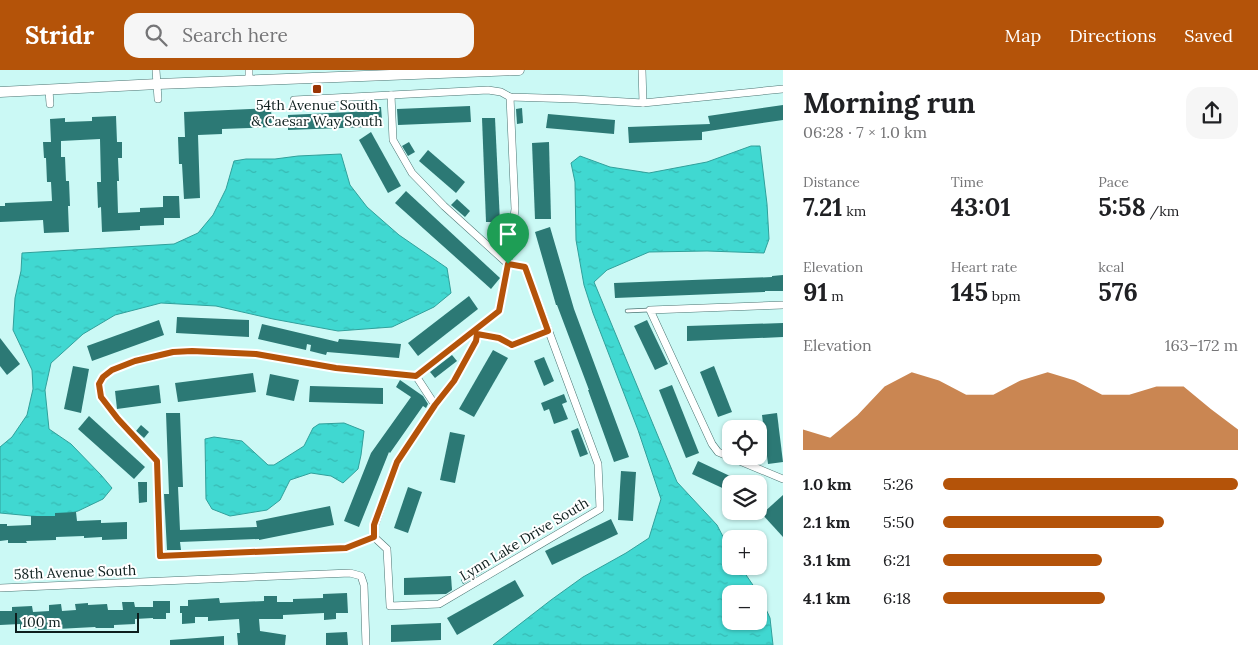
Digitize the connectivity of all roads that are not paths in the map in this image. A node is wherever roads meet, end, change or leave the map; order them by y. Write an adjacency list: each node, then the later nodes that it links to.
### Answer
1 (156, 70): 5 (street)
2 (519, 70): 4 (main road)
3 (642, 70): 13 (street)
4 (249, 75): 5 (main road)
5 (158, 84): 7 (main road); 11 (street)
6 (783, 89): 13 (street)
7 (49, 90): 8 (main road); 14 (street)
8 (0, 92)
9 (391, 95): 10 (street); 12 (street); 15 (street)
10 (510, 97): 13 (street); 15 (street)
11 (158, 99)
12 (294, 100)
13 (643, 103)
14 (50, 104)
15 (508, 264): 19 (street); 20 (street, Lynn Lake Drive South)
16 (783, 305): 17 (street)
17 (650, 310): 18 (lane); 23 (street)
18 (627, 311)
19 (477, 331): 20 (lane); 21 (street); 22 (lane)
20 (548, 331): 24 (street, Lynn Lake Drive South)
21 (416, 376): 22 (street); 24 (street)
22 (435, 405): 24 (street)
23 (783, 479)
24 (374, 537)
25 (0, 588): 26 (street, 58th Avenue South)
26 (366, 645)

